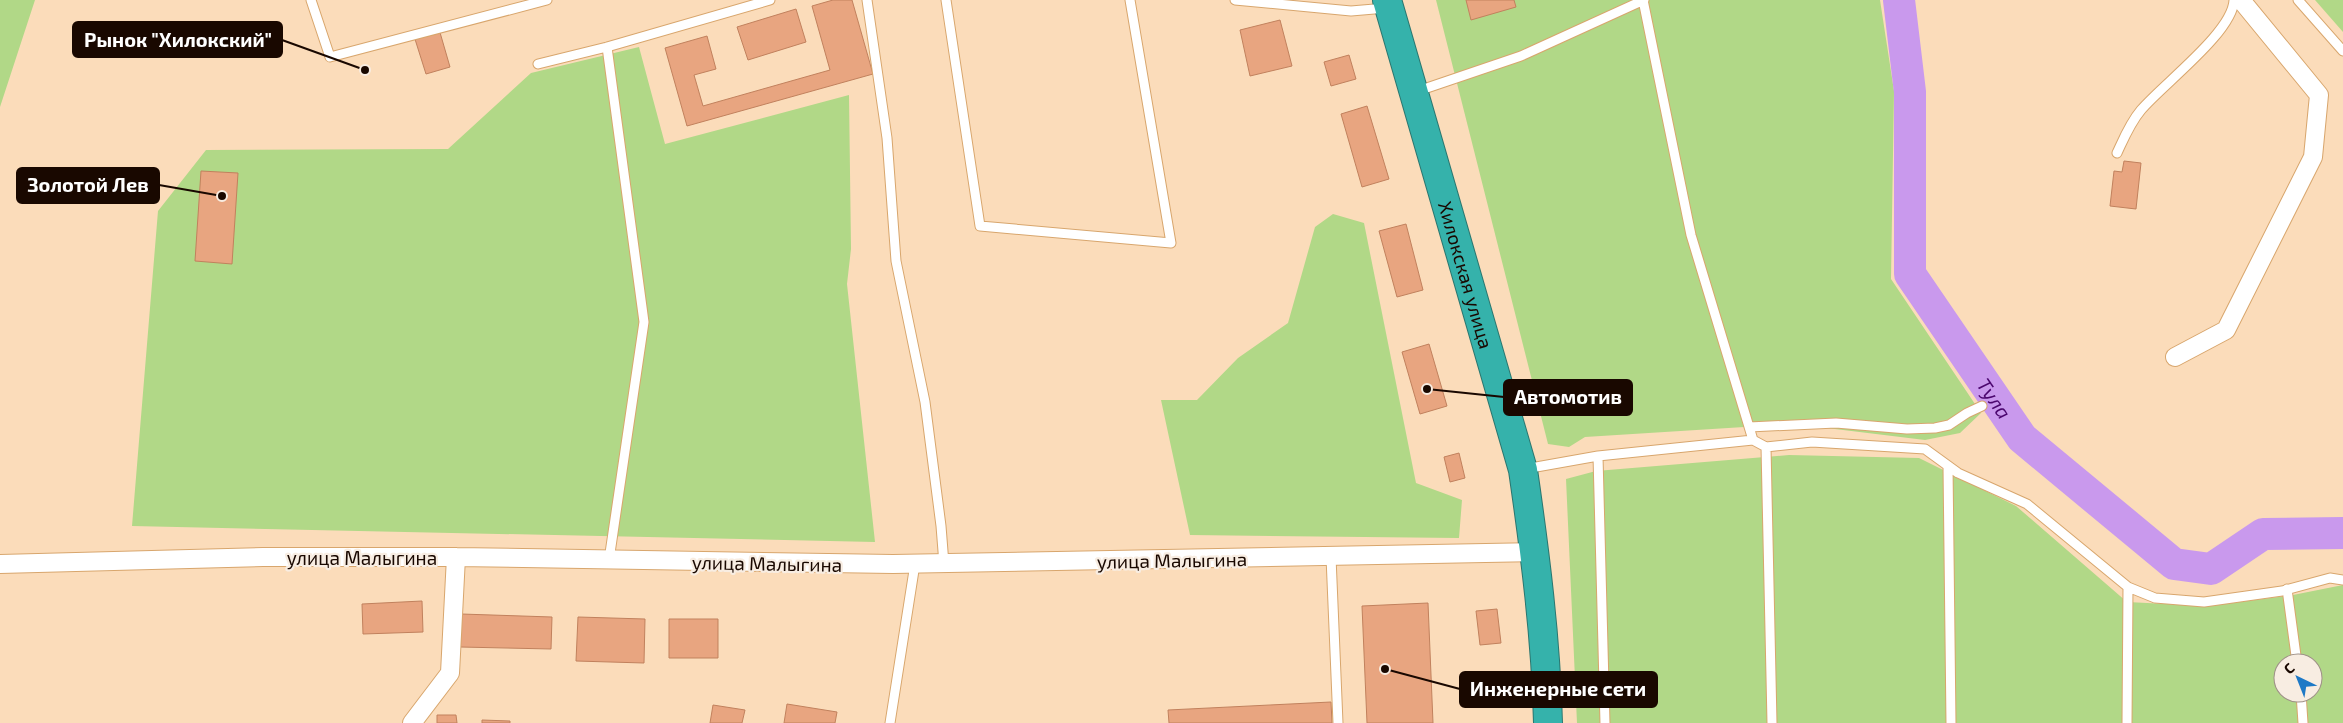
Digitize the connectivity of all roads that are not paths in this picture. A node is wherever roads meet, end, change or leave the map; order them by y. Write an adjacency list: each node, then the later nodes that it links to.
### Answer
1 (311, 0): 2 (lane)
2 (548, 0)
3 (770, 0): 13 (lane)
4 (867, 0): 32 (lane)
5 (946, 0): 6 (lane)
6 (1130, 0)
7 (1235, 0): 12 (lane)
8 (1643, 0): 16 (lane); 20 (lane)
9 (2234, 0): 17 (lane)
10 (2241, 0): 18 (street)
11 (2298, 0): 14 (lane)
12 (1388, 4): 16 (highway, Хилокская улица)
13 (607, 47): 15 (lane); 29 (lane)
14 (2343, 50)
15 (538, 64)
16 (1412, 92): 25 (highway, Хилокская улица)
17 (2117, 153)
18 (2175, 357)
19 (1982, 406): 20 (lane)
20 (1749, 427): 21 (lane)
21 (1753, 440): 22 (lane); 23 (lane)
22 (1766, 447): 24 (lane); 43 (lane)
23 (1598, 456): 25 (lane); 42 (lane)
24 (1948, 466): 34 (lane); 44 (lane)
25 (1523, 470): 26 (highway, Хилокская улица)
26 (1534, 552): 28 (street, улица Малыгина); 41 (highway, Хилокская улица)
27 (456, 557): 29 (street, улица Малыгина); 30 (street, улица Малыгина); 38 (street)
28 (1331, 557): 32 (street, улица Малыгина); 40 (lane)
29 (609, 560): 31 (street, улица Малыгина)
30 (0, 564)
31 (915, 564): 32 (street, улица Малыгина); 39 (lane)
32 (944, 564)
33 (2343, 580): 35 (lane)
34 (2128, 587): 35 (lane); 45 (lane)
35 (2287, 589): 36 (lane)
36 (2296, 653)
37 (2302, 703): 46 (lane)
38 (412, 723)
39 (890, 723)
40 (1338, 723)
41 (1548, 723)
42 (1605, 723)
43 (1772, 723)
44 (1951, 723)
45 (2127, 723)
46 (2303, 723)

